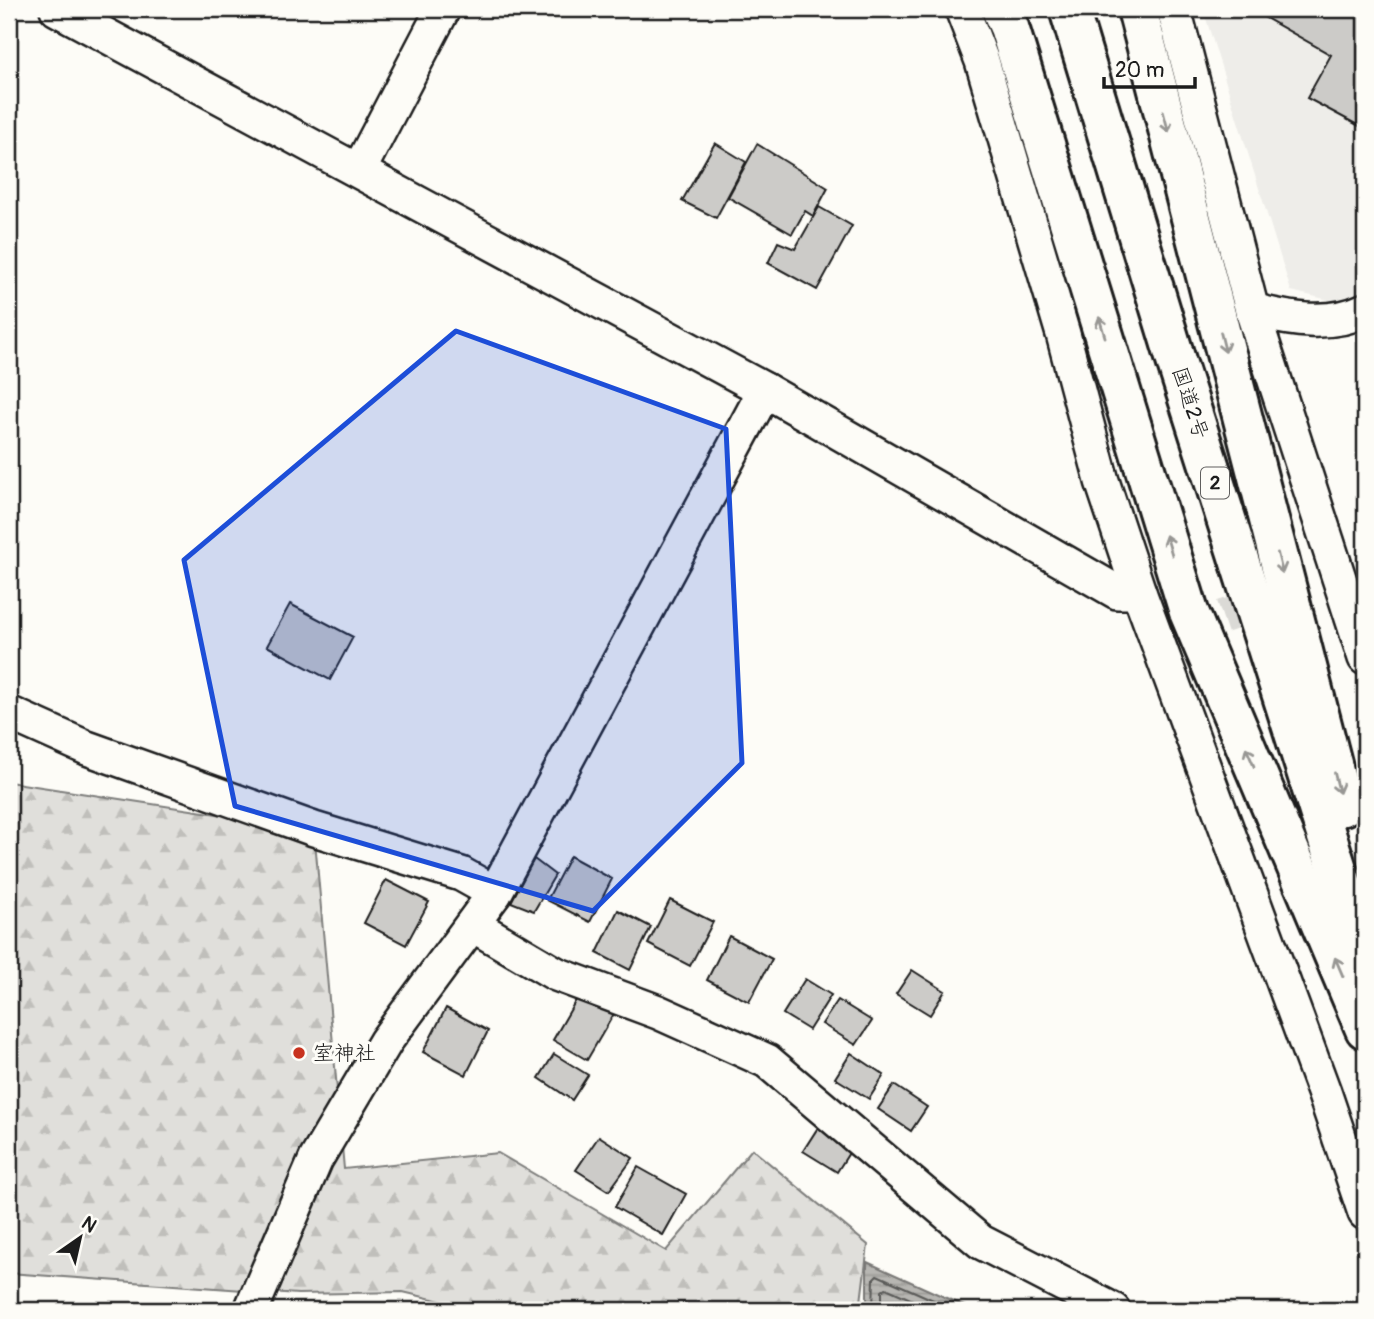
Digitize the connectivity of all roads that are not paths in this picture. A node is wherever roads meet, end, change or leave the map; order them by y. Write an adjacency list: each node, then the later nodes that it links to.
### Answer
1 (57, 9): 8 (street)
2 (443, 9): 8 (street)
3 (962, 9): 12 (street)
4 (1001, 9): 19 (highway, one-way to 4)
5 (1069, 9): 15 (highway, 国道2号 / 2)
6 (1137, 9): 15 (highway, one-way to 15)
7 (1174, 9): 9 (street)
8 (359, 170): 11 (street)
9 (1252, 310): 10 (street); 13 (street)
10 (1365, 310)
11 (765, 390): 12 (street); 16 (street)
12 (1139, 592): 20 (street)
13 (1365, 658)
14 (9, 713): 16 (street)
15 (1344, 890): 18 (highway, 国道2号 / 2)
16 (495, 893): 17 (street)
17 (472, 925): 21 (street); 22 (street)
18 (1365, 957)
19 (1365, 1029)
20 (1365, 1213)
21 (251, 1310)
22 (1113, 1310)

